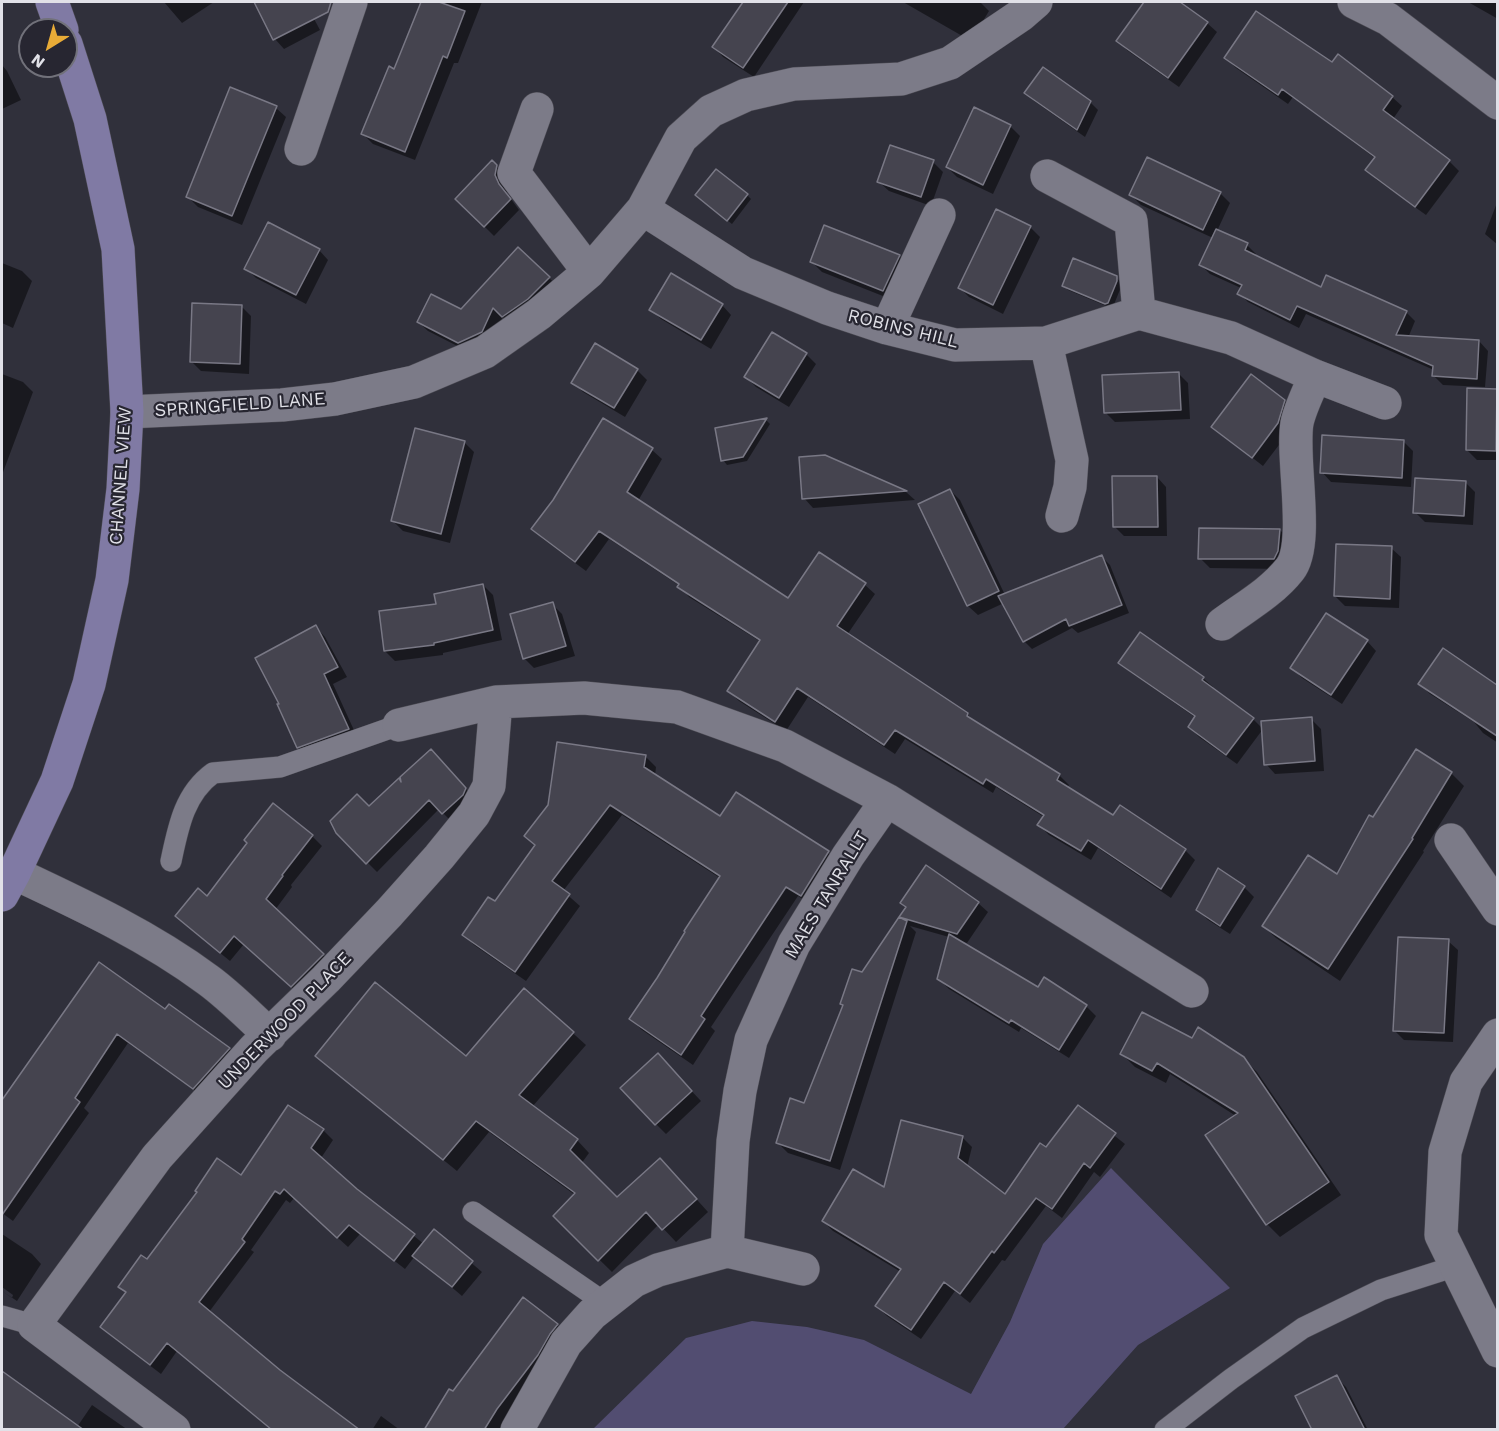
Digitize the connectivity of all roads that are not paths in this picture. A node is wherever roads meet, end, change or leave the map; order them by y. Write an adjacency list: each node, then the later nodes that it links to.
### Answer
1 (52, 2): 5 (street)
2 (351, 2): 9 (street)
3 (1036, 2): 11 (street, SPRINGFIELD LANE)
4 (1354, 2): 7 (street)
5 (58, 18)
6 (77, 78): 19 (street, CHANNEL VIEW)
7 (1493, 90)
8 (537, 109): 13 (street)
9 (301, 149)
10 (1047, 176): 14 (street)
11 (643, 209): 13 (street, SPRINGFIELD LANE); 15 (street, ROBINS HILL)
12 (939, 215): 15 (street)
13 (589, 272): 19 (street, SPRINGFIELD LANE)
14 (1139, 313): 16 (street, ROBINS HILL); 17 (street)
15 (886, 328): 16 (street, ROBINS HILL)
16 (1046, 343): 20 (street)
17 (1315, 376): 18 (street); 21 (street)
18 (1385, 403)
19 (127, 412): 27 (street, CHANNEL VIEW)
20 (1062, 516)
21 (1222, 624)
22 (496, 702): 23 (street); 24 (street); 30 (street, UNDERWOOD PLACE)
23 (399, 724): 26 (lane)
24 (887, 800): 29 (street); 33 (street, MAES TANRALLT)
25 (1451, 840): 28 (street)
26 (171, 861)
27 (8, 884): 30 (street)
28 (1497, 909)
29 (1192, 991)
30 (270, 1035): 38 (street, UNDERWOOD PLACE)
31 (1497, 1035): 34 (street)
32 (473, 1212): 36 (lane)
33 (727, 1251): 35 (street); 36 (street)
34 (1456, 1266): 39 (street); 42 (lane)
35 (803, 1269)
36 (605, 1303): 41 (street)
37 (2, 1316): 38 (lane)
38 (34, 1325): 40 (street)
39 (1497, 1351)
40 (174, 1430)
41 (516, 1430)
42 (1165, 1430)

